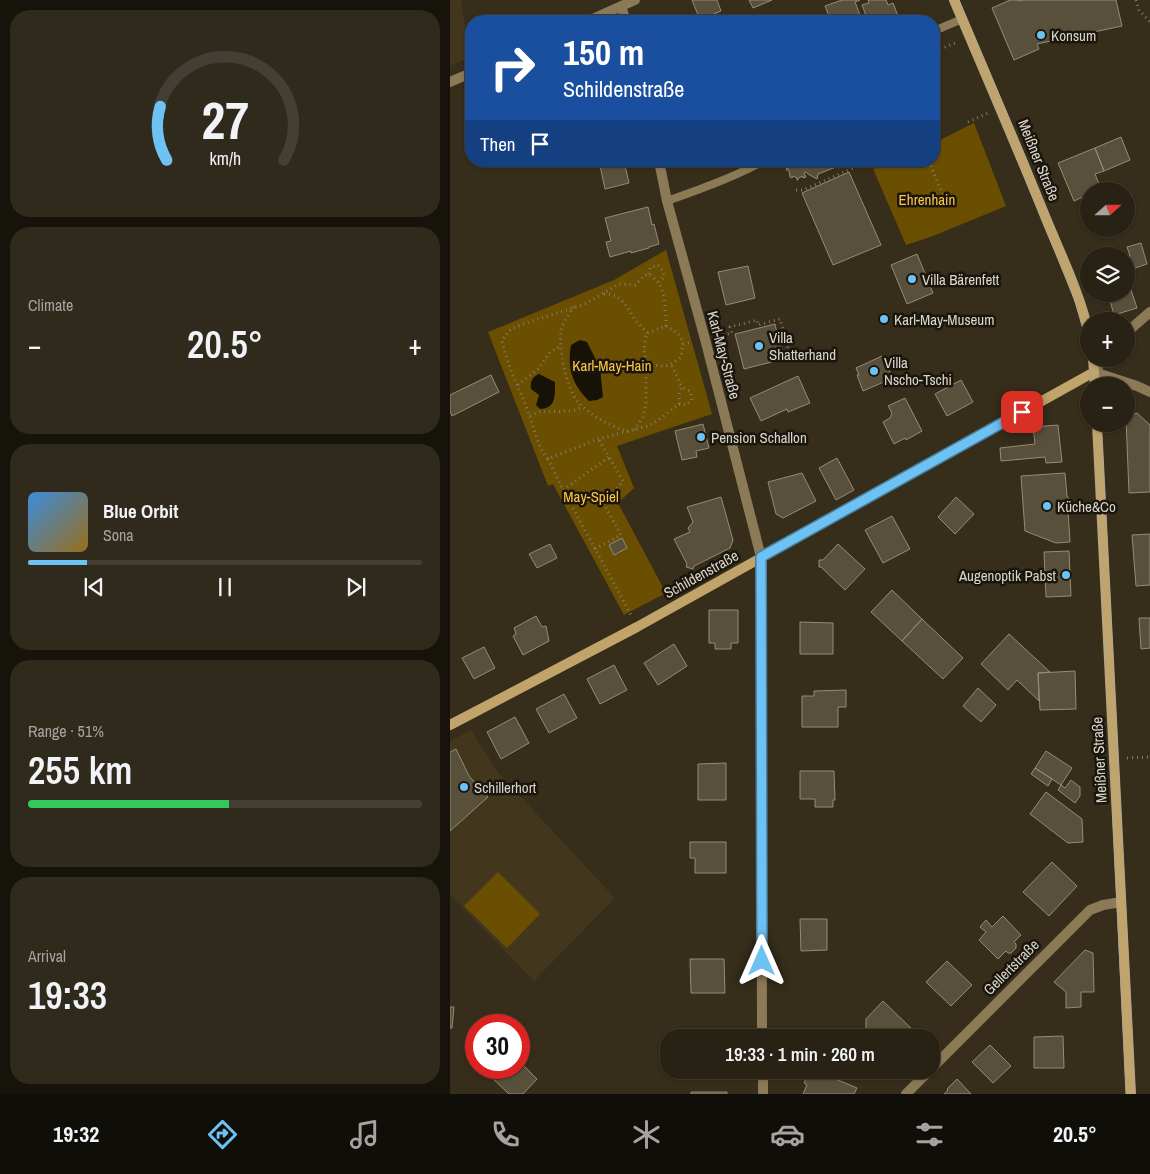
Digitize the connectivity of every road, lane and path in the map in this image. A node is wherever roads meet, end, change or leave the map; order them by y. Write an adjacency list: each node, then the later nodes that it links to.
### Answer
1 (635, 0): 4 (street)
2 (954, 0): 7 (main road, Meißner Straße)
3 (1136, 0): 8 (path)
4 (621, 6): 5 (street); 6 (street)
5 (601, 15)
6 (624, 15)
7 (962, 19): 9 (lane); 10 (main road, Meißner Straße)
8 (1150, 22)
9 (940, 28)
10 (970, 37): 11 (path); 14 (main road, Meißner Straße)
11 (940, 49)
12 (465, 76): 13 (street)
13 (450, 82)
14 (1000, 107): 15 (path); 27 (main road, Meißner Straße)
15 (968, 122)
16 (660, 167): 22 (street, Karl-May-Straße)
17 (753, 167): 22 (lane)
18 (855, 167): 20 (path)
19 (931, 167): 21 (path)
20 (796, 190)
21 (943, 196)
22 (668, 201): 32 (street, Karl-May-Straße)
23 (648, 274): 24 (path); 24 (path); 25 (path)
24 (659, 282): 30 (path)
25 (602, 294): 26 (path); 31 (path)
26 (575, 307): 33 (path); 41 (path)
27 (1082, 312)
28 (1150, 312): 29 (street)
29 (1135, 325)
30 (666, 326): 31 (path); 36 (path)
31 (648, 333): 35 (path)
32 (705, 339): 34 (path); 55 (street, Karl-May-Straße)
33 (561, 346): 41 (path); 45 (path)
34 (789, 352)
35 (651, 363): 36 (path); 47 (path)
36 (671, 364): 42 (path)
37 (1094, 367): 39 (main road)
38 (1098, 367): 39 (street)
39 (1094, 372): 40 (main road); 43 (street); 55 (main road, Schildenstraße)
40 (1094, 377)
41 (518, 386): 46 (path)
42 (682, 387): 44 (path); 44 (path)
43 (1150, 392)
44 (679, 404): 47 (path)
45 (583, 407): 46 (path); 48 (path)
46 (530, 416): 52 (path)
47 (634, 431): 48 (path)
48 (628, 432): 50 (path)
49 (1097, 432): 59 (main road, Meißner Straße)
50 (598, 439): 51 (path); 52 (path)
51 (609, 457): 53 (path); 54 (path)
52 (548, 460): 53 (path)
53 (563, 490): 54 (path)
54 (595, 549): 56 (path)
55 (761, 557): 56 (main road, Schildenstraße); 61 (street, Karl-May-Straße)
56 (637, 627): 57 (main road, Schildenstraße)
57 (450, 726)
58 (1150, 756): 59 (path)
59 (1114, 759): 60 (main road, Meißner Straße)
60 (1121, 902): 62 (street, Gellertstraße); 67 (main road, Meißner Straße)
61 (762, 1029)
62 (940, 1060)
63 (762, 1079): 65 (street)
64 (921, 1079): 66 (street, Gellertstraße)
65 (763, 1094)
66 (906, 1094)
67 (1131, 1094)

